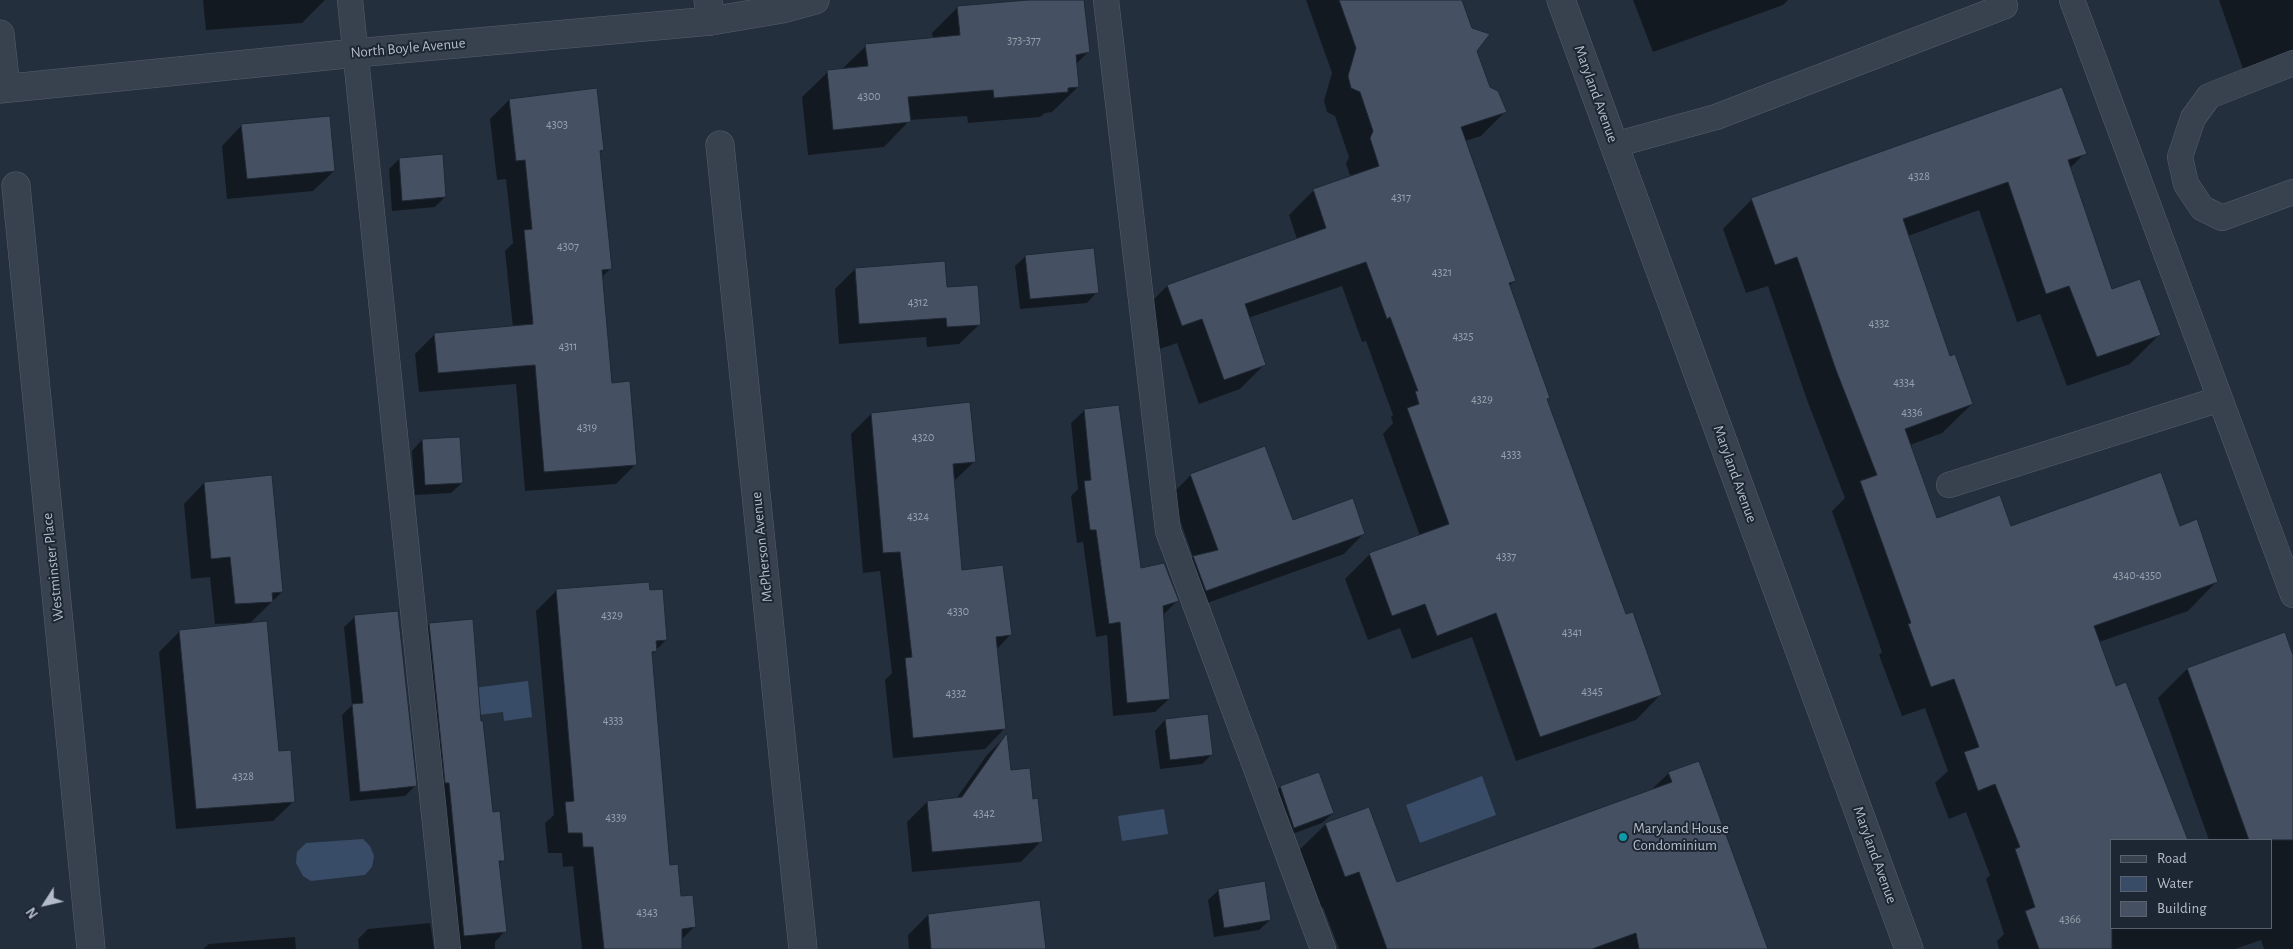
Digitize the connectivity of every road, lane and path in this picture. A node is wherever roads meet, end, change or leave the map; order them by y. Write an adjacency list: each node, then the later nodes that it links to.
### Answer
1 (350, 0): 9 (lane)
2 (815, 0): 7 (street, North Boyle Avenue)
3 (1106, 0): 22 (lane)
4 (1561, 0): 13 (street, Maryland Avenue)
5 (2072, 0): 16 (lane)
6 (2005, 6): 13 (lane)
7 (710, 11): 9 (street, North Boyle Avenue)
8 (0, 34): 11 (street)
9 (356, 53): 11 (street, North Boyle Avenue); 20 (lane)
10 (2293, 63): 15 (lane)
11 (3, 88)
12 (720, 145): 21 (street, McPherson Avenue)
13 (1614, 145): 23 (street, Maryland Avenue)
14 (16, 186): 19 (street, Westminster Place)
15 (2293, 192)
16 (2220, 399): 17 (lane); 18 (lane)
17 (1949, 484)
18 (2293, 595)
19 (91, 949)
20 (448, 949)
21 (803, 949)
22 (1323, 949)
23 (1909, 949)

